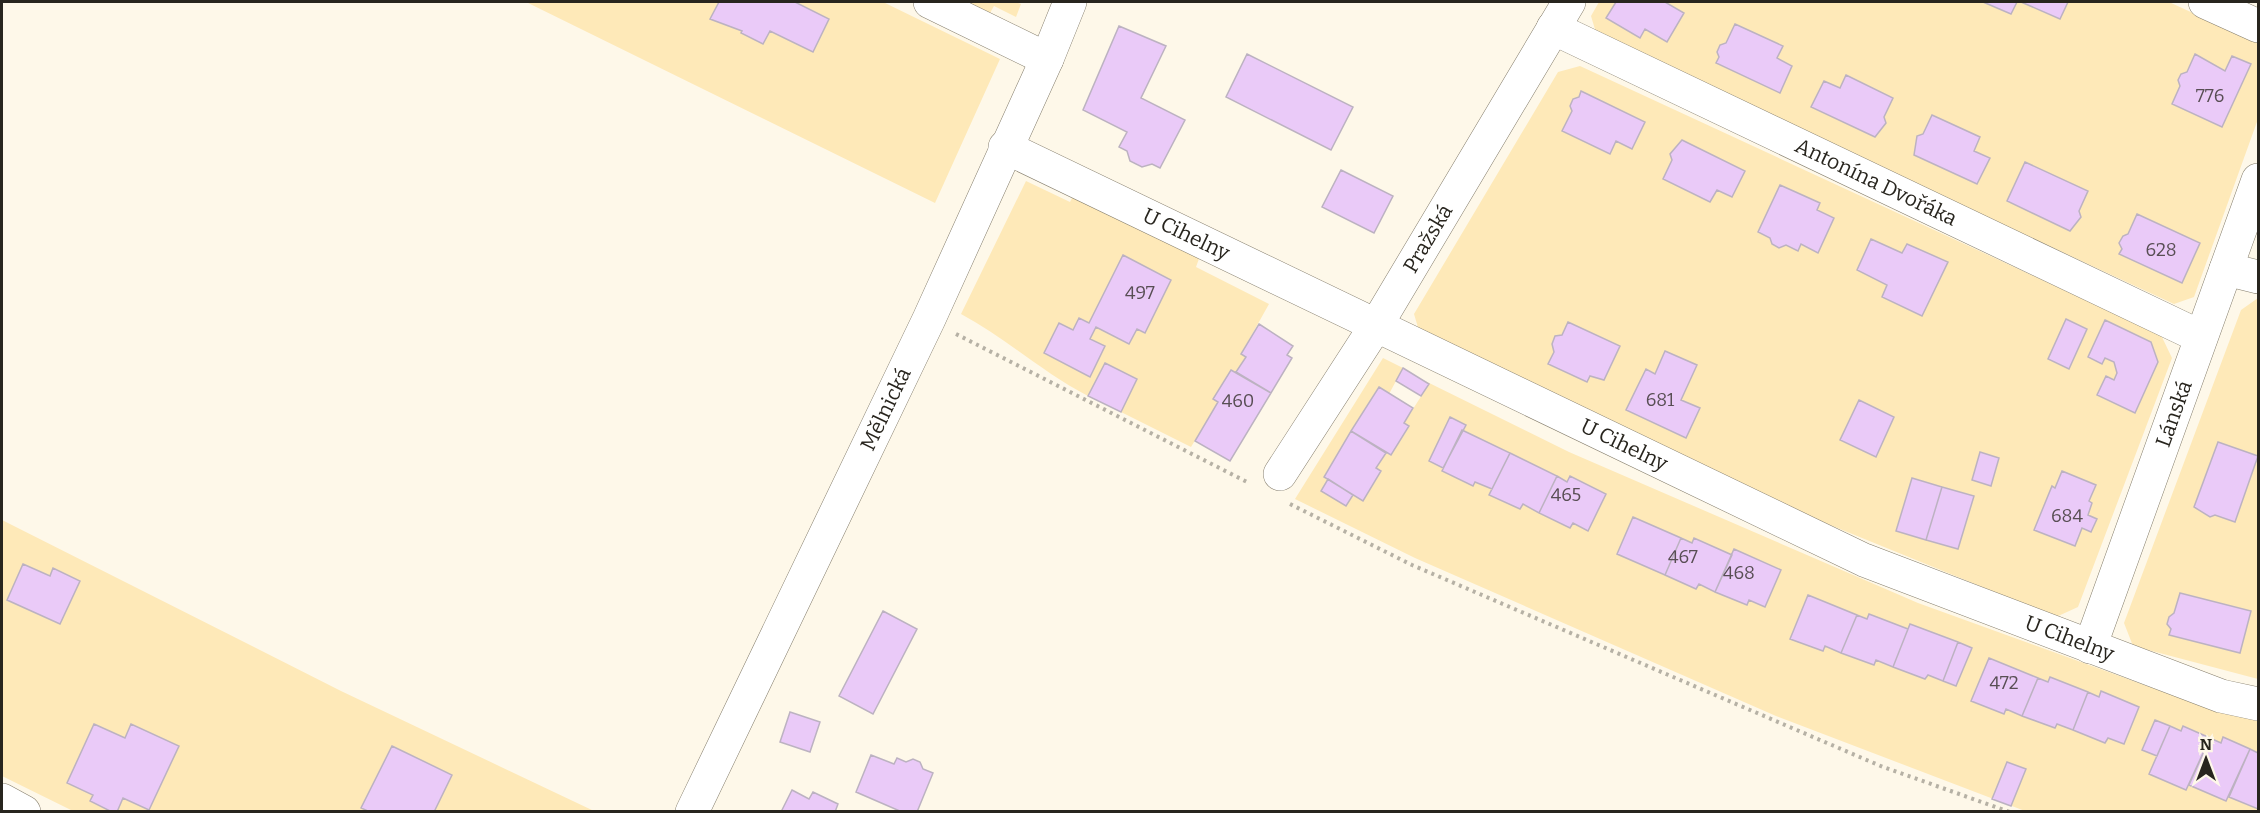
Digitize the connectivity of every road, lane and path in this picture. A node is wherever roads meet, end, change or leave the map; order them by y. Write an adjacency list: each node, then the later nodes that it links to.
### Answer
1 (930, 2): 6 (street)
2 (1070, 2): 6 (street, Mělnická)
3 (2205, 2): 5 (street)
4 (1561, 15): 12 (street, Pražská); 13 (street, Antonína Dvořáka)
5 (2259, 26)
6 (1047, 59): 7 (street, Mělnická)
7 (1005, 147): 11 (street, Mělnická); 12 (street, U Cihelny)
8 (2259, 180): 9 (street, Lánská)
9 (2226, 269): 10 (street); 13 (street, Lánská)
10 (2259, 277)
11 (929, 319): 14 (path); 19 (street, Mělnická)
12 (1377, 324): 14 (street, Pražská); 15 (street, U Cihelny)
13 (2201, 337): 15 (street, Lánská)
14 (1273, 487): 20 (path)
15 (2090, 647): 16 (street, U Cihelny)
16 (2259, 704)
17 (2, 800): 18 (street)
18 (24, 812)
19 (692, 812)
20 (2010, 812)

